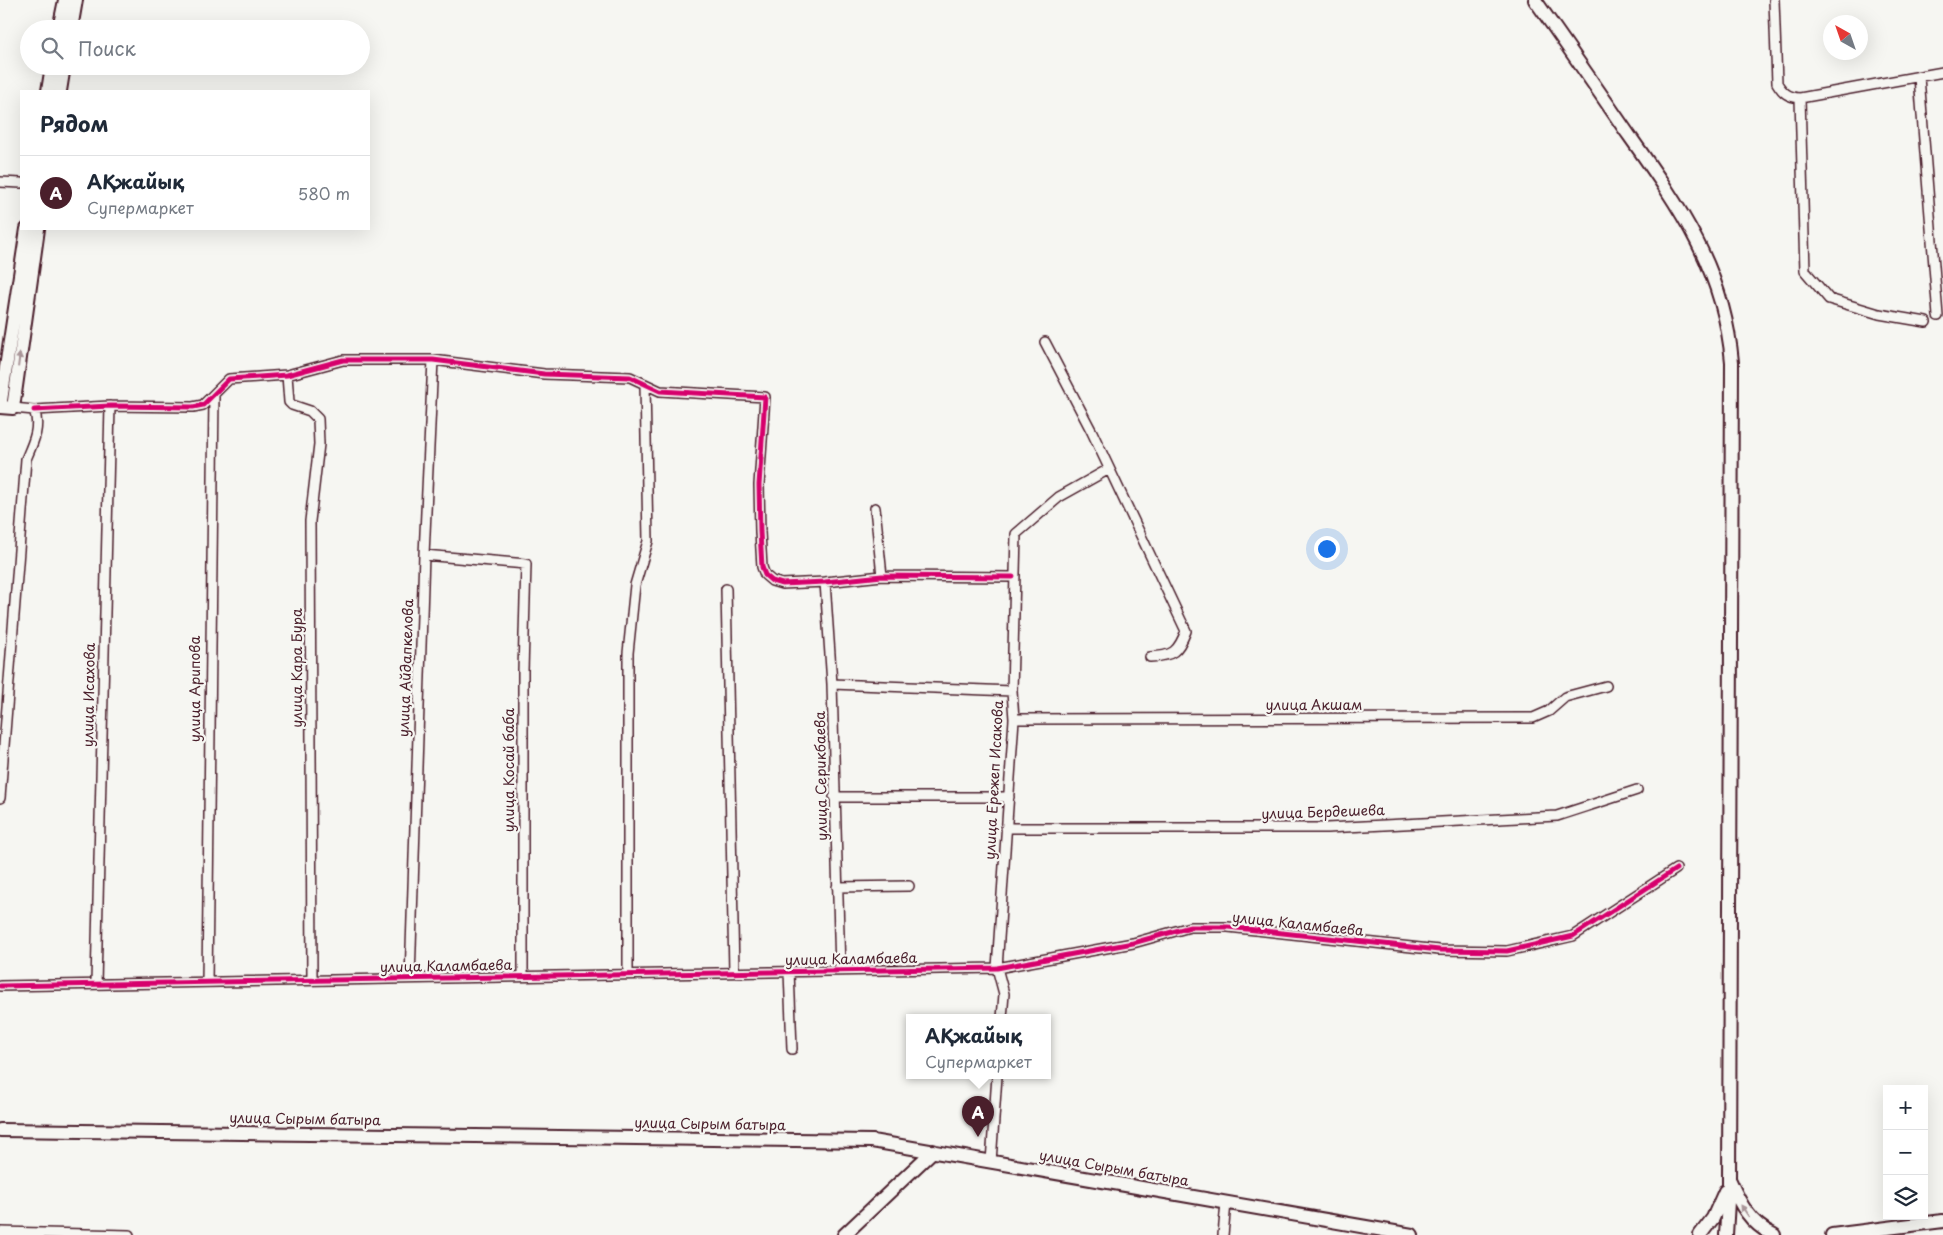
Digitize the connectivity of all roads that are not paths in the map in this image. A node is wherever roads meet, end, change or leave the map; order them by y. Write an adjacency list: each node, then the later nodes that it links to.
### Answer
1 (65, 0): 5 (main road)
2 (76, 0): 6 (main road)
3 (1535, 0): 65 (main road)
4 (1774, 0): 13 (street)
5 (61, 20)
6 (73, 20)
7 (1943, 72): 10 (street)
8 (51, 75): 11 (main road)
9 (63, 75): 12 (main road)
10 (1919, 77): 13 (street); 18 (street)
11 (48, 90)
12 (60, 90)
13 (1800, 98): 19 (street)
14 (0, 182): 15 (street)
15 (20, 183)
16 (27, 230): 26 (main road)
17 (38, 230): 26 (main road, one-way to 17)
18 (1938, 316)
19 (1926, 322)
20 (1045, 342): 28 (street)
21 (433, 360): 22 (street); 23 (street); 30 (street, улица Айдапкелова)
22 (287, 376): 24 (street); 55 (street, улица Кара Бура)
23 (645, 385): 33 (street); 52 (street)
24 (214, 396): 25 (street); 56 (street, улица Арипова)
25 (110, 406): 27 (street); 57 (street, улица Исахова)
26 (4, 407): 27 (street)
27 (34, 410): 43 (street)
28 (1109, 469): 32 (street, улица Ережеп Исакова); 35 (street)
29 (875, 508): 31 (street)
30 (424, 555): 53 (street, улица Косай баба); 54 (street, улица Айдапкелова)
31 (882, 576): 32 (street); 33 (street)
32 (1013, 577): 38 (street, улица Ережеп Исакова)
33 (825, 582): 36 (street, улица Серикбаева)
34 (726, 589): 51 (street)
35 (1150, 657)
36 (832, 684): 38 (street); 41 (street, улица Серикбаева)
37 (1606, 686): 39 (street, улица Акшам)
38 (1012, 691): 39 (street, улица Ережеп Исакова)
39 (1014, 720): 42 (street, улица Ережеп Исакова)
40 (1637, 790): 44 (street, улица Бердешева)
41 (834, 796): 42 (street); 47 (street, улица Серикбаева)
42 (1009, 797): 44 (street, улица Ережеп Исакова)
43 (0, 798)
44 (1006, 828): 48 (street, улица Ережеп Исакова)
45 (1676, 869): 48 (street, улица Каламбаева)
46 (909, 886): 47 (street)
47 (837, 887): 49 (street, улица Серикбаева)
48 (997, 968): 49 (street, улица Каламбаева); 59 (street, улица Ережеп Исакова)
49 (840, 970): 50 (street, улица Каламбаева)
50 (789, 971): 51 (street, улица Каламбаева); 60 (street)
51 (734, 972): 52 (street, улица Каламбаева)
52 (628, 974): 53 (street, улица Каламбаева)
53 (523, 976): 54 (street, улица Каламбаева)
54 (410, 978): 55 (street, улица Каламбаева)
55 (312, 980): 56 (street, улица Каламбаева)
56 (207, 982): 57 (street, улица Каламбаева)
57 (96, 984): 58 (street, улица Каламбаева)
58 (0, 986)
59 (1002, 1014)
60 (792, 1049)
61 (997, 1079): 64 (street)
62 (0, 1130): 63 (main road, улица Сырым батыра)
63 (933, 1152): 64 (main road, улица Сырым батыра); 70 (main road)
64 (991, 1162): 66 (main road, улица Сырым батыра)
65 (1728, 1181): 73 (main road); 74 (main road); 75 (main road, one-way to 65)
66 (1226, 1202): 71 (street); 72 (main road, улица Сырым батыра)
67 (1943, 1221): 76 (main road)
68 (0, 1232): 69 (street)
69 (129, 1235)
70 (844, 1235)
71 (1222, 1235)
72 (1412, 1235)
73 (1700, 1235)
74 (1726, 1235)
75 (1774, 1235)
76 (1832, 1235)

